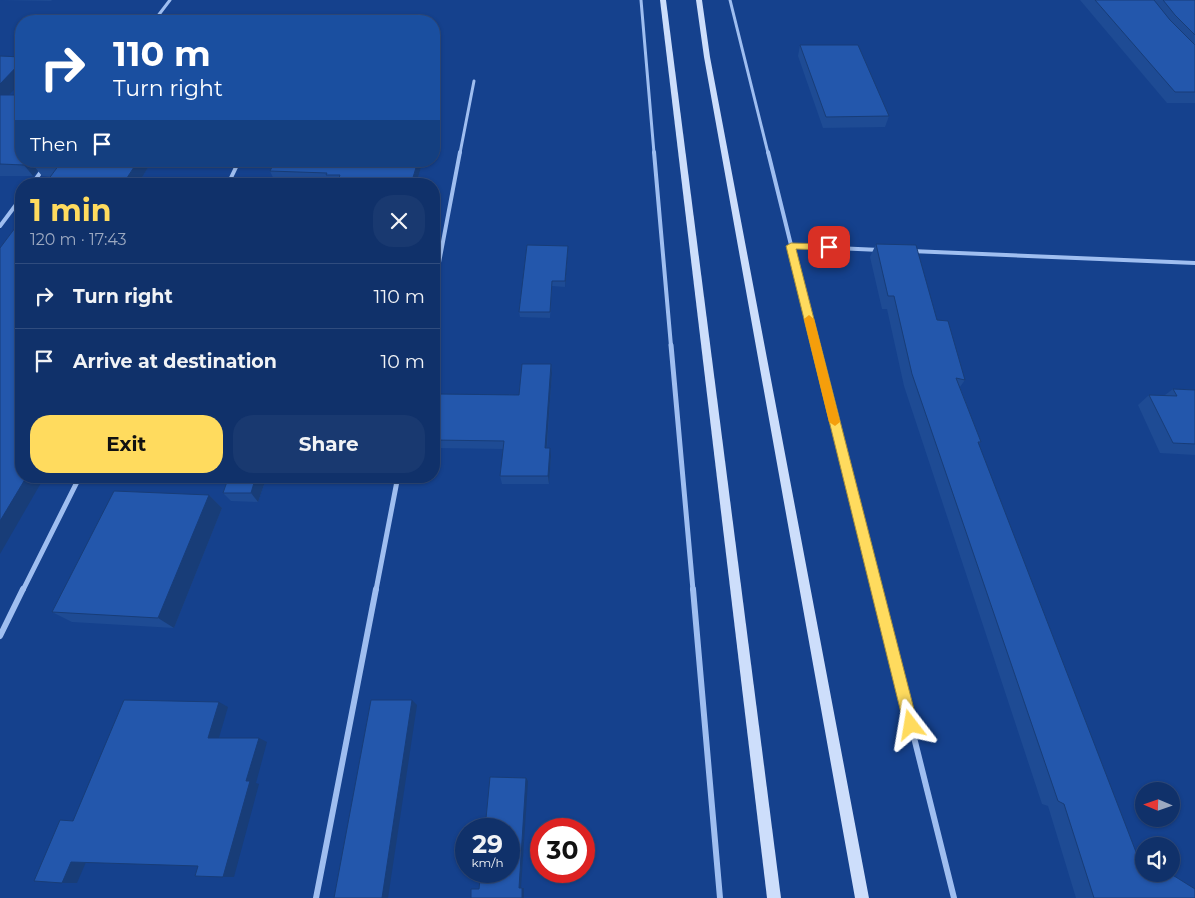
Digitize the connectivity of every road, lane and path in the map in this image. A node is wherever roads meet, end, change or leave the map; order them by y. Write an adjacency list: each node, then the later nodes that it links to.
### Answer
1 (170, 0): 6 (street)
2 (641, 0): 21 (street)
3 (664, 0): 22 (main road)
4 (699, 0): 23 (main road)
5 (730, 0): 12 (street)
6 (159, 15)
7 (474, 81): 15 (street)
8 (45, 167): 9 (street)
9 (36, 178)
10 (15, 206): 11 (street)
11 (0, 226)
12 (791, 246): 13 (street); 24 (street)
13 (889, 250)
14 (909, 251): 16 (street)
15 (440, 258)
16 (1195, 263)
17 (76, 483): 19 (street)
18 (397, 483): 20 (street)
19 (0, 636)
20 (316, 898)
21 (720, 898)
22 (774, 898)
23 (862, 898)
24 (954, 898)

